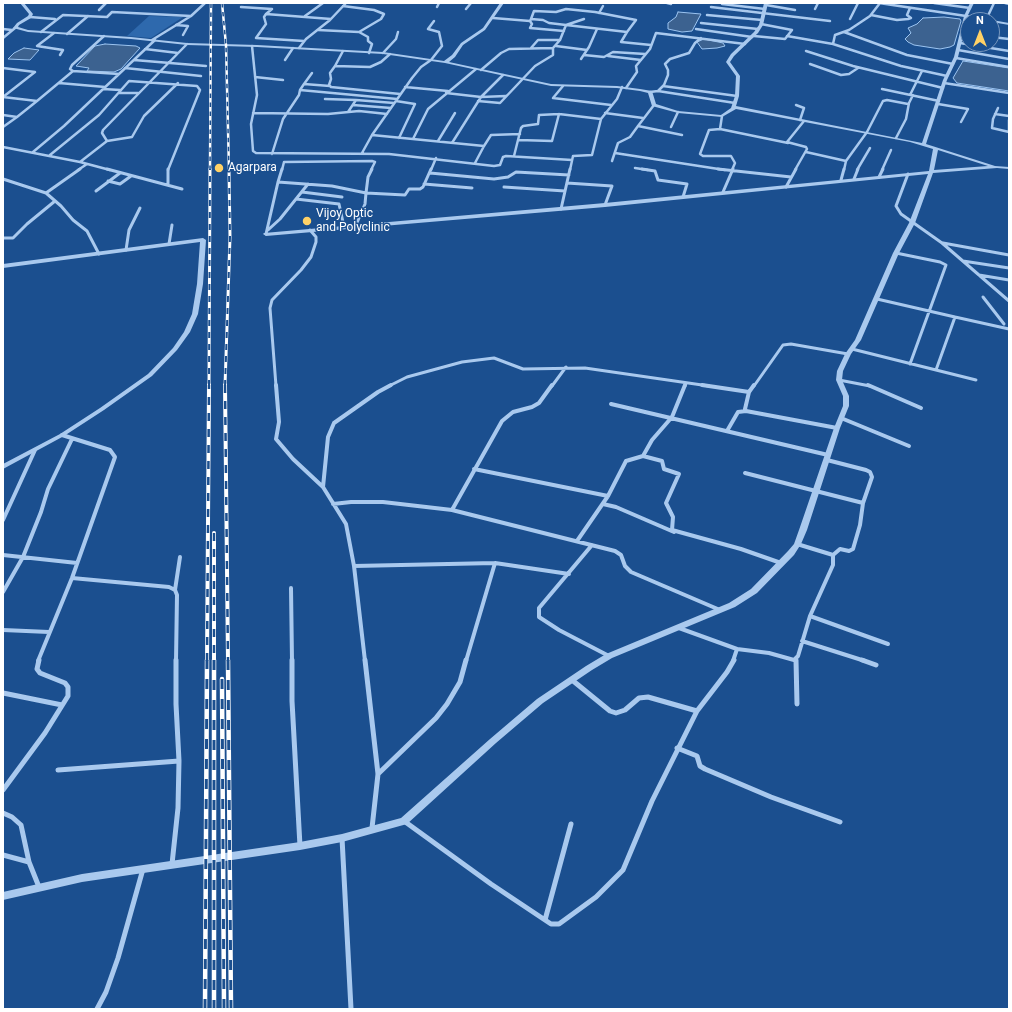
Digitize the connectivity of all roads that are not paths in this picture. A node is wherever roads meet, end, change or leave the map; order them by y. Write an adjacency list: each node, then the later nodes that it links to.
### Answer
1 (22, 3): 40 (street)
2 (106, 3): 29 (street)
3 (205, 3): 38 (street)
4 (323, 3): 39 (street)
5 (340, 3): 16 (street)
6 (439, 3): 22 (street)
7 (471, 3): 27 (street)
8 (502, 3): 41 (street)
9 (667, 3): 17 (street)
10 (818, 3): 28 (street)
11 (858, 3): 45 (street)
12 (879, 3): 25 (street); 35 (street)
13 (934, 3): 26 (street)
14 (972, 3): 26 (street)
15 (1005, 3): 19 (street)
16 (345, 4): 43 (street); 60 (street)
17 (671, 4)
18 (722, 4): 24 (street)
19 (1009, 4)
20 (241, 6): 33 (street)
21 (603, 6): 32 (street)
22 (437, 7)
23 (711, 7): 24 (street)
24 (765, 7): 30 (street); 48 (street); 50 (street)
25 (910, 8): 35 (street); 36 (street)
26 (970, 8): 31 (street)
27 (466, 9)
28 (815, 9)
29 (99, 10)
30 (795, 10)
31 (968, 12)
32 (599, 13): 46 (street); 62 (street)
33 (266, 14): 39 (street); 73 (street)
34 (707, 15): 50 (street)
35 (871, 15): 63 (street)
36 (960, 15)
37 (88, 16): 38 (street); 42 (street); 64 (street)
38 (191, 16): 51 (street)
39 (305, 16): 43 (street)
40 (30, 17): 42 (street); 53 (street)
41 (492, 18): 46 (street); 104 (street)
42 (55, 19): 58 (street)
43 (331, 19): 56 (street)
44 (584, 19): 46 (street)
45 (850, 19)
46 (530, 20): 57 (street)
47 (434, 21): 102 (street)
48 (830, 21)
49 (701, 23): 50 (street)
50 (761, 25): 67 (street); 68 (street)
51 (176, 26): 65 (street); 71 (street)
52 (3, 29): 53 (street)
53 (14, 29): 58 (street); 69 (street)
54 (597, 29): 57 (street); 62 (street); 85 (street)
55 (696, 29): 67 (street)
56 (318, 30): 60 (street); 73 (street)
57 (564, 31): 72 (street)
58 (41, 32): 59 (street)
59 (54, 32): 64 (street); 94 (street)
60 (359, 32): 90 (street)
61 (398, 32): 91 (street)
62 (627, 32): 78 (street)
63 (844, 32): 77 (street); 107 (street)
64 (67, 34): 66 (street)
65 (183, 35)
66 (104, 36): 71 (street); 115 (street)
67 (753, 36): 68 (street); 76 (street)
68 (787, 36): 77 (street)
69 (3, 38)
70 (701, 38): 76 (street); 78 (street); 134 (street)
71 (154, 40): 75 (street); 84 (street)
72 (560, 40): 80 (street); 82 (street)
73 (304, 42): 81 (street)
74 (960, 43): 87 (street)
75 (187, 44): 79 (street); 89 (street)
76 (745, 44): 150 (street)
77 (833, 44): 116 (street)
78 (651, 45): 93 (street)
79 (252, 46): 81 (street); 123 (street)
80 (556, 46): 83 (street); 85 (street)
81 (296, 48): 88 (street); 101 (street)
82 (531, 48): 83 (street); 114 (street)
83 (553, 48): 125 (street)
84 (145, 49): 89 (street); 100 (street)
85 (587, 50): 95 (street)
86 (806, 50): 113 (street)
87 (958, 50): 97 (street); 99 (street)
88 (343, 51): 90 (street); 109 (street)
89 (178, 53): 105 (street)
90 (369, 53): 91 (street)
91 (383, 53): 92 (street)
92 (390, 54): 102 (street); 109 (street)
93 (645, 54): 96 (street); 103 (street)
94 (60, 55)
95 (584, 55): 96 (street); 98 (street)
96 (608, 56): 103 (street)
97 (956, 58): 107 (street); 110 (street)
98 (581, 59)
99 (1009, 59)
100 (134, 60): 105 (street); 112 (street)
101 (285, 60)
102 (431, 60): 104 (street); 135 (street)
103 (641, 60): 136 (street)
104 (445, 62): 114 (street)
105 (170, 63): 108 (street); 117 (street)
106 (810, 64): 113 (street)
107 (953, 64): 122 (street)
108 (206, 66)
109 (335, 66): 132 (street)
110 (1009, 67)
111 (3, 68): 151 (street)
112 (125, 68): 117 (street); 119 (street)
113 (858, 68): 127 (street)
114 (478, 70): 120 (street); 142 (street)
115 (73, 71): 119 (street); 128 (street)
116 (922, 71): 122 (street); 127 (street)
117 (160, 72): 121 (street); 126 (street)
118 (312, 73): 130 (street)
119 (119, 74): 137 (street)
120 (503, 75): 125 (street); 148 (street)
121 (201, 76)
122 (947, 76): 131 (street)
123 (255, 77): 124 (street); 168 (street)
124 (283, 80)
125 (523, 80): 133 (street); 149 (street)
126 (150, 82): 129 (street); 141 (street); 144 (street)
127 (917, 82): 131 (street); 147 (street)
128 (59, 83): 137 (street); 154 (street)
129 (178, 83): 199 (street); 243 (street)
130 (304, 84): 132 (street); 139 (street)
131 (944, 85): 145 (street); 158 (street)
132 (330, 86): 146 (street)
133 (563, 86): 136 (street); 161 (street)
134 (663, 86): 140 (street); 150 (street)
135 (405, 87): 142 (street); 146 (street)
136 (624, 87): 143 (street); 161 (street)
137 (104, 88): 141 (street); 209 (street)
138 (882, 89): 147 (street)
139 (300, 90): 155 (street); 172 (street)
140 (658, 91): 143 (street); 163 (street)
141 (120, 92): 144 (street); 214 (street)
142 (447, 92): 148 (street); 197 (street)
143 (650, 92): 162 (street)
144 (138, 93): 199 (street)
145 (1009, 93)
146 (400, 94): 155 (street)
147 (912, 95): 158 (street); 160 (street)
148 (481, 96): 149 (street); 156 (street)
149 (506, 96): 156 (street)
150 (737, 96): 163 (street)
151 (3, 97): 154 (street)
152 (325, 99): 153 (street)
153 (356, 100): 157 (street); 159 (street)
154 (37, 101): 181 (street)
155 (396, 101): 157 (street); 166 (street); 195 (street)
156 (478, 101): 201 (street)
157 (380, 102): 165 (street)
158 (939, 102): 186 (street); 203 (street)
159 (353, 104): 165 (street); 169 (street)
160 (908, 104): 191 (street); 196 (street)
161 (611, 105): 174 (street)
162 (654, 105): 171 (street); 182 (street)
163 (734, 105): 179 (street); 185 (street)
164 (796, 105): 185 (street)
165 (378, 107): 166 (street); 170 (street)
166 (391, 108): 175 (street)
167 (998, 108): 177 (street)
168 (253, 112): 172 (street); 213 (street)
169 (348, 112): 170 (street); 172 (street)
170 (376, 112): 175 (street)
171 (678, 112): 179 (street); 188 (street)
172 (286, 113): 213 (street)
173 (455, 113): 200 (street)
174 (605, 113): 182 (street); 183 (street)
175 (387, 114): 193 (street)
176 (558, 114): 183 (street); 192 (street); 198 (street)
177 (995, 114): 180 (street); 184 (street)
178 (3, 115): 181 (street)
179 (722, 116): 190 (street)
180 (1009, 116)
181 (17, 117): 189 (street)
182 (643, 118): 187 (street)
183 (601, 119): 217 (street)
184 (1009, 120)
185 (802, 121): 191 (street); 202 (street)
186 (961, 122)
187 (638, 126): 194 (street); 212 (street)
188 (671, 126)
189 (3, 127)
190 (720, 129): 202 (street); 226 (street)
191 (867, 132): 196 (street); 219 (street)
192 (520, 134): 198 (street); 204 (street)
193 (372, 135): 195 (street); 211 (street)
194 (682, 135)
195 (399, 138): 197 (street)
196 (896, 138): 203 (street)
197 (413, 139): 200 (street)
198 (519, 140): 215 (street)
199 (107, 141): 220 (street)
200 (438, 141): 201 (street)
201 (452, 142): 204 (street)
202 (788, 143): 210 (street)
203 (924, 144): 207 (street)
204 (484, 146): 221 (street)
205 (3, 147): 209 (street)
206 (870, 148): 236 (street)
207 (936, 148): 223 (street); 229 (street)
208 (891, 150): 234 (street)
209 (33, 152): 214 (street)
210 (806, 152): 219 (street); 233 (street)
211 (362, 153): 213 (street); 216 (street)
212 (615, 153): 218 (street); 226 (street)
213 (272, 154)
214 (50, 155): 220 (street)
215 (514, 156): 217 (street); 221 (street)
216 (436, 158): 221 (street); 228 (street)
217 (572, 160): 231 (street)
218 (612, 161)
219 (846, 161): 237 (street)
220 (80, 162): 222 (street)
221 (475, 163)
222 (87, 164): 227 (street); 252 (street)
223 (997, 167): 225 (street); 229 (street)
224 (635, 168): 255 (street)
225 (1009, 168)
226 (731, 171): 233 (street); 251 (street)
227 (120, 173): 232 (street); 238 (street)
228 (430, 173): 231 (street); 242 (street)
229 (931, 173): 230 (street); 261 (street)
230 (908, 174): 234 (street); 261 (street)
231 (569, 175): 240 (street)
232 (131, 176): 238 (street); 243 (street)
233 (791, 177): 245 (street)
234 (879, 177): 236 (street)
235 (3, 179): 252 (street)
236 (854, 179): 237 (street)
237 (841, 180): 245 (street)
238 (108, 181): 248 (street)
239 (278, 182): 241 (street); 253 (street); 266 (street)
240 (567, 183): 249 (street); 258 (street)
241 (308, 184): 250 (street); 253 (street)
242 (424, 184): 246 (street); 253 (street)
243 (168, 185): 247 (street)
244 (504, 186): 249 (street)
245 (786, 186): 251 (street)
246 (472, 188)
247 (182, 189)
248 (96, 191)
249 (565, 191): 260 (street)
250 (302, 192): 254 (street); 256 (street)
251 (723, 192): 255 (street)
252 (46, 193): 257 (street)
253 (366, 193): 263 (street)
254 (342, 197)
255 (683, 197): 258 (street)
256 (296, 199): 264 (street); 266 (street)
257 (55, 201): 267 (street); 271 (street)
258 (605, 205): 260 (street)
259 (140, 208): 270 (street)
260 (561, 209): 263 (street)
261 (912, 223): 268 (street); 272 (street)
262 (172, 225): 269 (street)
263 (356, 225): 264 (street)
264 (344, 227): 265 (street)
265 (310, 230): 266 (street); 313 (street)
266 (267, 232)
267 (3, 238)
268 (942, 243): 273 (street); 274 (street)
269 (169, 244): 270 (street); 304 (street)
270 (126, 250): 271 (street)
271 (99, 254): 275 (street)
272 (896, 254): 280 (street); 282 (street)
273 (1009, 255)
274 (963, 261): 276 (street); 277 (street)
275 (3, 266)
276 (1009, 268)
277 (979, 275): 278 (street); 281 (street)
278 (1009, 280)
279 (983, 296): 285 (street)
280 (877, 299): 282 (street); 288 (street)
281 (1009, 301)
282 (928, 311): 283 (street); 290 (street)
283 (955, 317): 286 (street); 292 (street)
284 (1009, 322): 285 (street)
285 (1004, 324): 286 (street)
286 (997, 326): 287 (street)
287 (1009, 329)
288 (852, 349): 289 (street); 290 (street)
289 (848, 354): 293 (street); 296 (street)
290 (910, 364): 292 (street)
291 (566, 367): 295 (street); 311 (street); 313 (street)
292 (936, 370): 294 (street)
293 (839, 380): 298 (street); 301 (street)
294 (976, 380)
295 (686, 383): 296 (street); 300 (street)
296 (749, 392): 299 (street)
297 (611, 404): 300 (street)
298 (921, 408)
299 (746, 411): 302 (street); 303 (street)
300 (672, 417): 303 (street); 308 (street)
301 (841, 418): 302 (street); 306 (street)
302 (837, 428): 309 (street)
303 (727, 431): 309 (street)
304 (62, 435): 305 (street); 307 (street)
305 (72, 439): 327 (street); 329 (street)
306 (909, 446)
307 (35, 450): 310 (street); 320 (street)
308 (643, 456): 315 (street); 321 (street)
309 (828, 458): 314 (street); 316 (street)
310 (3, 467)
311 (474, 469): 315 (street); 319 (street)
312 (745, 473): 314 (street)
313 (322, 487): 317 (street)
314 (816, 491): 316 (street); 323 (street)
315 (608, 496): 318 (street)
316 (863, 502): 326 (street)
317 (333, 504): 319 (street); 332 (street)
318 (603, 504): 321 (street); 322 (street)
319 (452, 510): 322 (street)
320 (3, 520)
321 (674, 532): 331 (street)
322 (577, 541): 324 (street)
323 (797, 544): 326 (street); 331 (street)
324 (592, 545): 333 (street); 338 (street)
325 (3, 555): 327 (street)
326 (833, 555): 339 (street)
327 (23, 557): 329 (street); 337 (street)
328 (180, 557): 336 (street)
329 (77, 563): 334 (street)
330 (495, 563): 332 (street); 333 (street); 357 (street)
331 (782, 563): 338 (street)
332 (354, 566): 357 (street)
333 (569, 574): 346 (street)
334 (72, 578): 336 (street); 342 (street)
335 (292, 588): 365 (street)
336 (175, 590): 355 (street)
337 (3, 592)
338 (720, 610): 340 (street)
339 (810, 616): 343 (street); 344 (street)
340 (679, 628): 345 (street); 346 (street)
341 (3, 630): 342 (street)
342 (50, 632): 352 (street)
343 (802, 641): 347 (street); 348 (street)
344 (888, 644)
345 (737, 649): 347 (street); 353 (street)
346 (609, 656): 349 (street)
347 (796, 659): 351 (street)
348 (876, 665)
349 (572, 680): 353 (street); 360 (street)
350 (3, 693): 352 (street)
351 (797, 704)
352 (62, 705): 358 (street)
353 (697, 711): 354 (street)
354 (677, 748): 361 (street); 372 (street)
355 (179, 761): 356 (street); 368 (street)
356 (58, 770)
357 (378, 774): 363 (street)
358 (3, 790)
359 (3, 813): 367 (street)
360 (404, 821): 363 (street); 372 (street)
361 (840, 822)
362 (571, 824): 372 (street)
363 (372, 828): 364 (street)
364 (342, 838): 365 (street); 374 (street)
365 (300, 846): 368 (street)
366 (3, 855): 367 (street)
367 (29, 862): 370 (street)
368 (172, 864): 369 (street)
369 (143, 868): 370 (street); 373 (street)
370 (39, 887): 371 (street)
371 (3, 896)
372 (545, 920)
373 (97, 1009)
374 (351, 1009)

